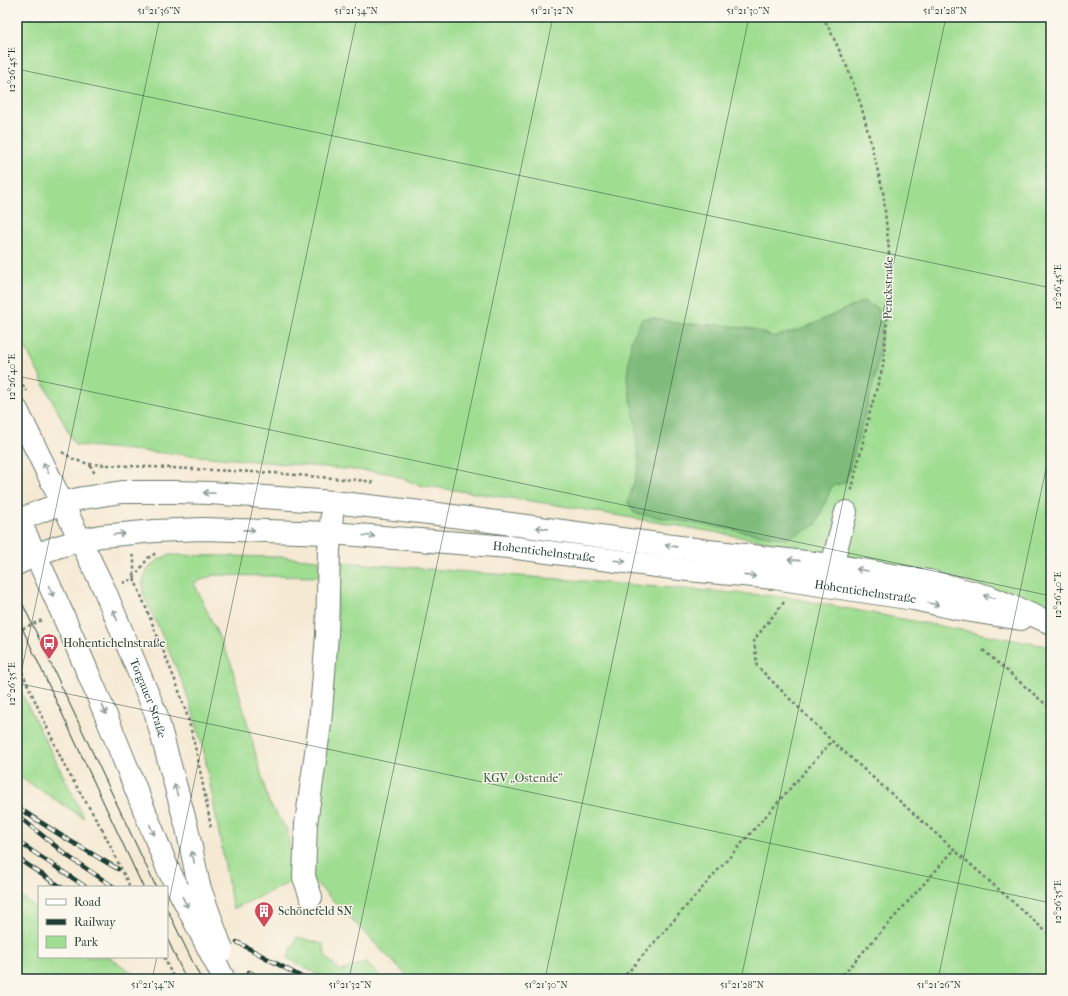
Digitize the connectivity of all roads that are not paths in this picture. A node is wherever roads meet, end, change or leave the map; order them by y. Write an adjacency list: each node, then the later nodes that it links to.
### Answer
1 (17, 410): 3 (main road, Torgauer Straße, one-way to 1)
2 (333, 502): 3 (main road, Hohentichelnstraße, one-way to 3); 6 (main road); 9 (main road, Hohentichelnstraße, one-way to 2)
3 (63, 503): 5 (main road, Hohentichelnstraße); 7 (main road, Torgauer Straße)
4 (846, 512): 9 (main road)
5 (18, 519): 8 (main road)
6 (331, 533): 7 (main road, Hohentichelnstraße, one-way to 6); 10 (main road, Hohentichelnstraße, one-way to 10); 11 (main road)
7 (81, 540): 8 (main road, Hohentichelnstraße); 13 (main road, Torgauer Straße, one-way to 7, bridge)
8 (26, 560): 12 (main road, one-way to 12, bridge)
9 (832, 564): 10 (main road, Hohentichelnstraße, one-way to 9)
10 (1051, 624)
11 (311, 897)
12 (224, 979)
13 (233, 979)

